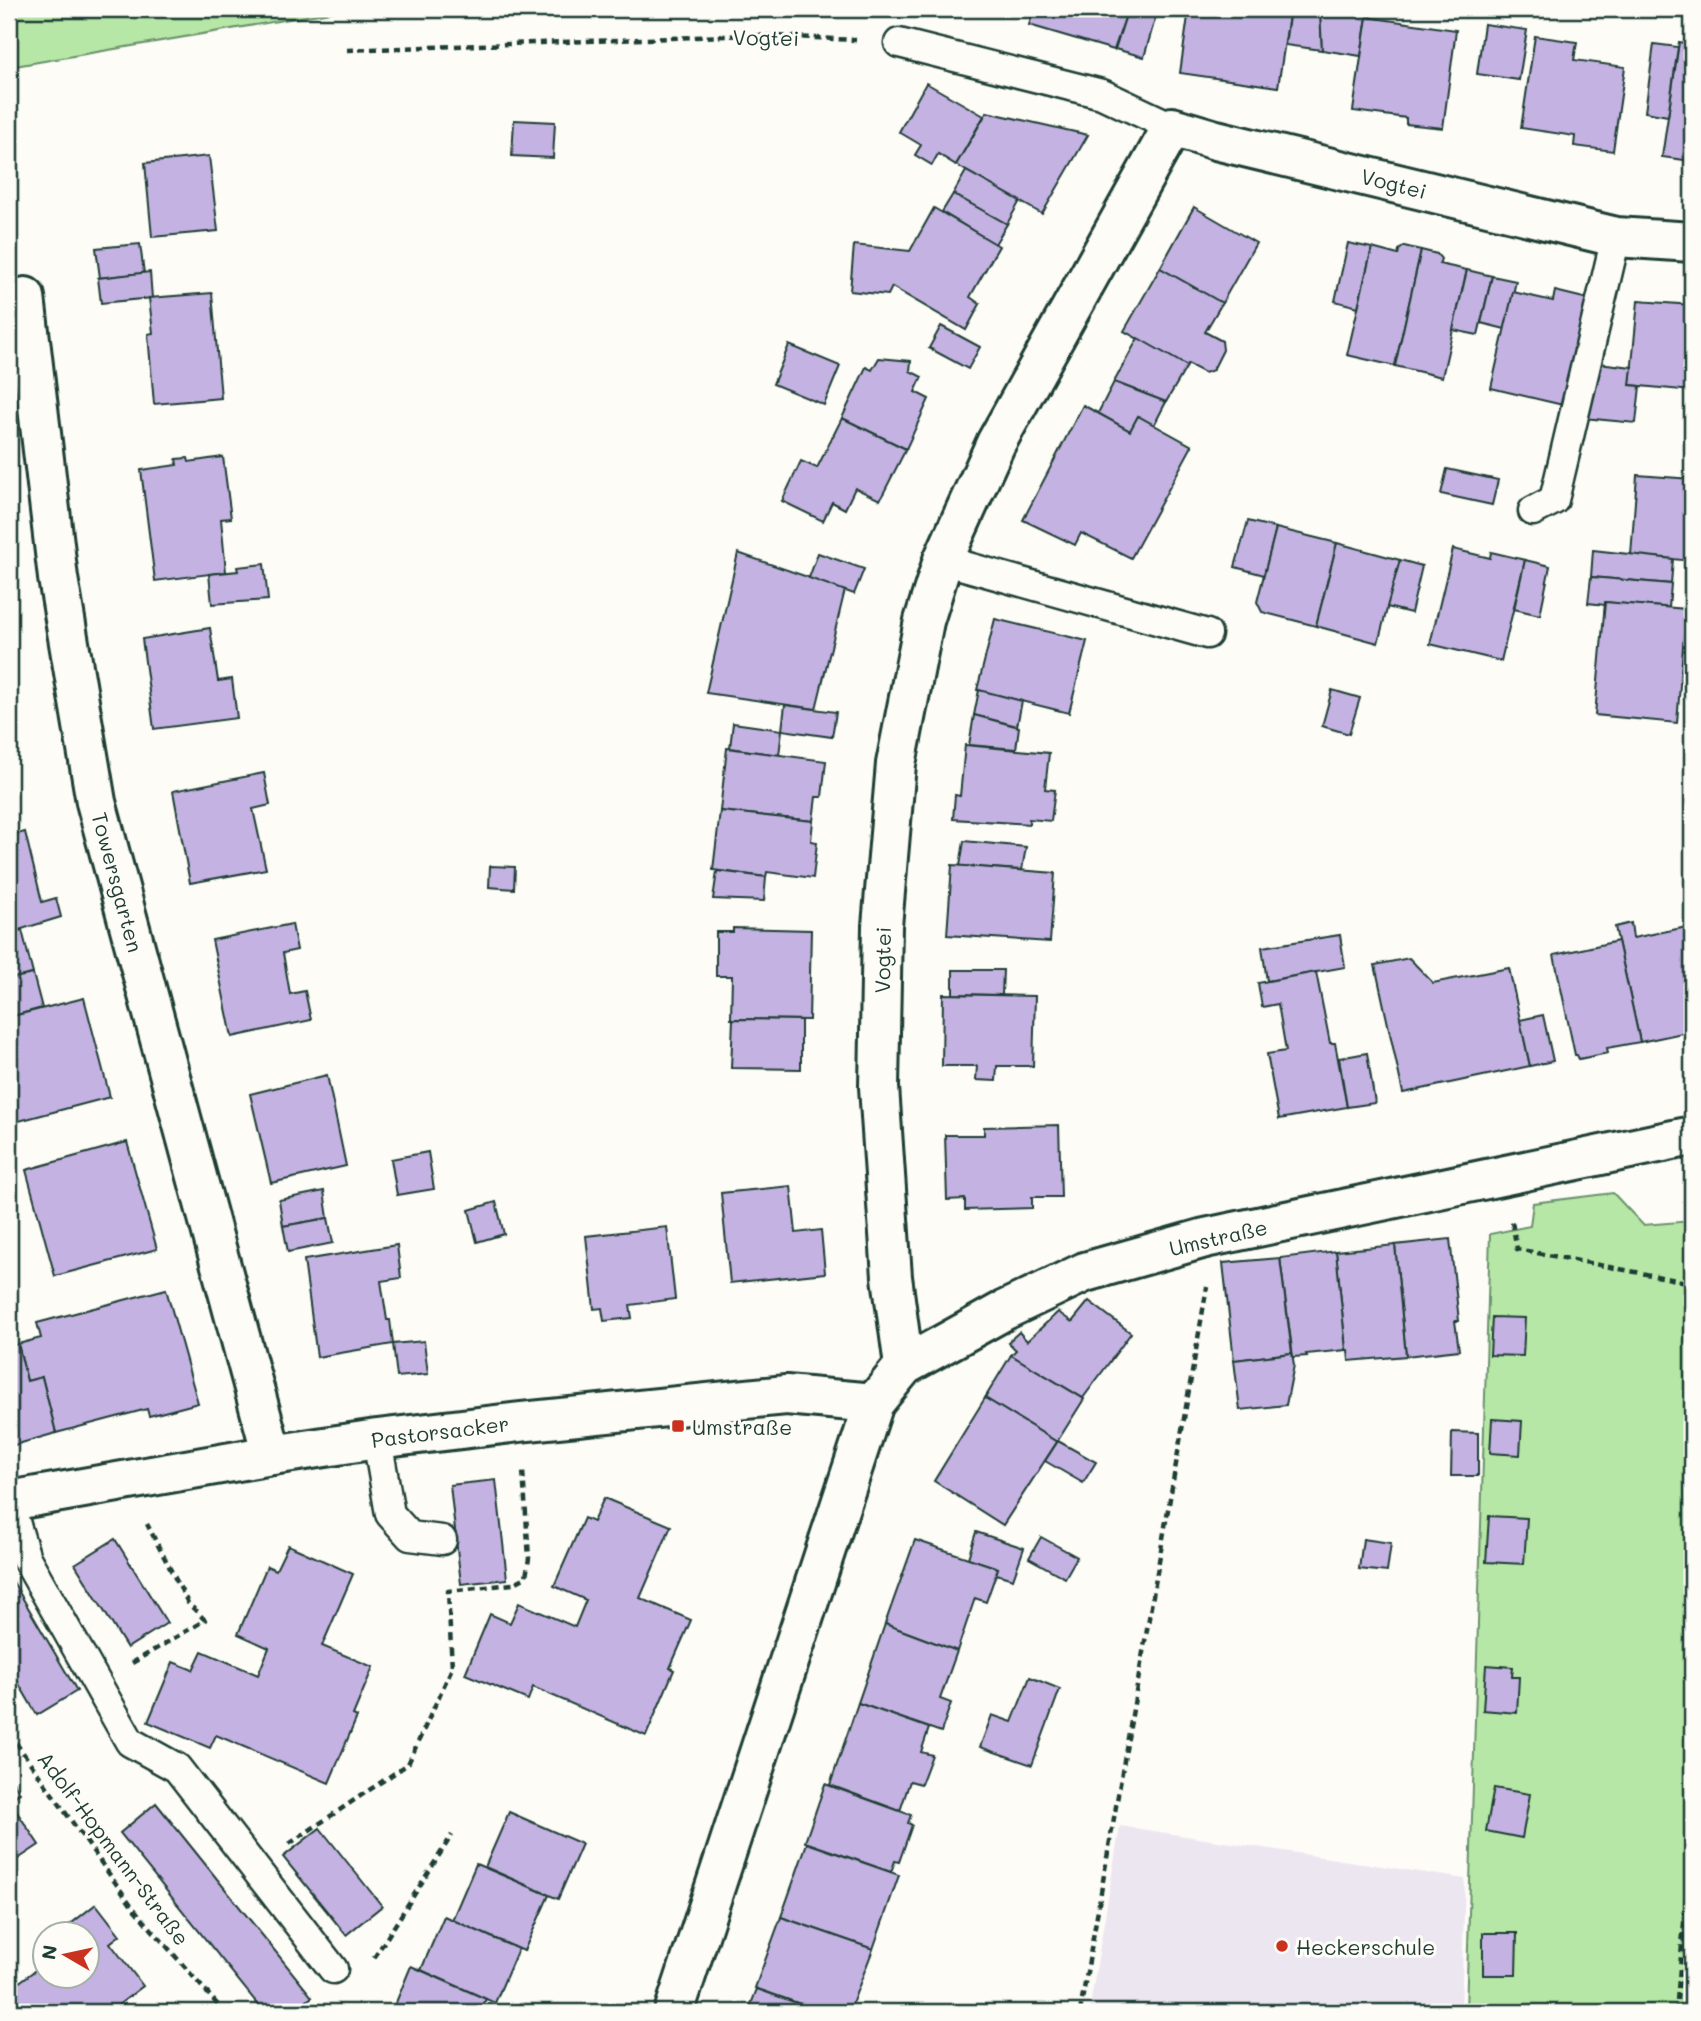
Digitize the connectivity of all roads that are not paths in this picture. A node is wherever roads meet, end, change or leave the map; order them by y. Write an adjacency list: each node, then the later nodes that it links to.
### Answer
1 (899, 43): 2 (lane, Vogtei)
2 (1172, 127): 3 (street, Vogtei); 7 (street, Vogtei)
3 (1616, 237): 4 (street, Vogtei); 6 (lane)
4 (1692, 242)
5 (25, 297): 13 (street, Towersgarten)
6 (1533, 511)
7 (943, 560): 8 (lane); 10 (street, Vogtei)
8 (1207, 634)
9 (1692, 1136): 10 (street, Umstraße)
10 (904, 1366): 11 (street, Umstraße)
11 (874, 1403): 12 (street, Pastorsacker); 17 (street, Umstraße)
12 (377, 1439): 13 (street, Pastorsacker); 15 (lane)
13 (272, 1455): 14 (street, Pastorsacker)
14 (9, 1501): 16 (lane)
15 (442, 1541)
16 (333, 1969)
17 (674, 2012)

